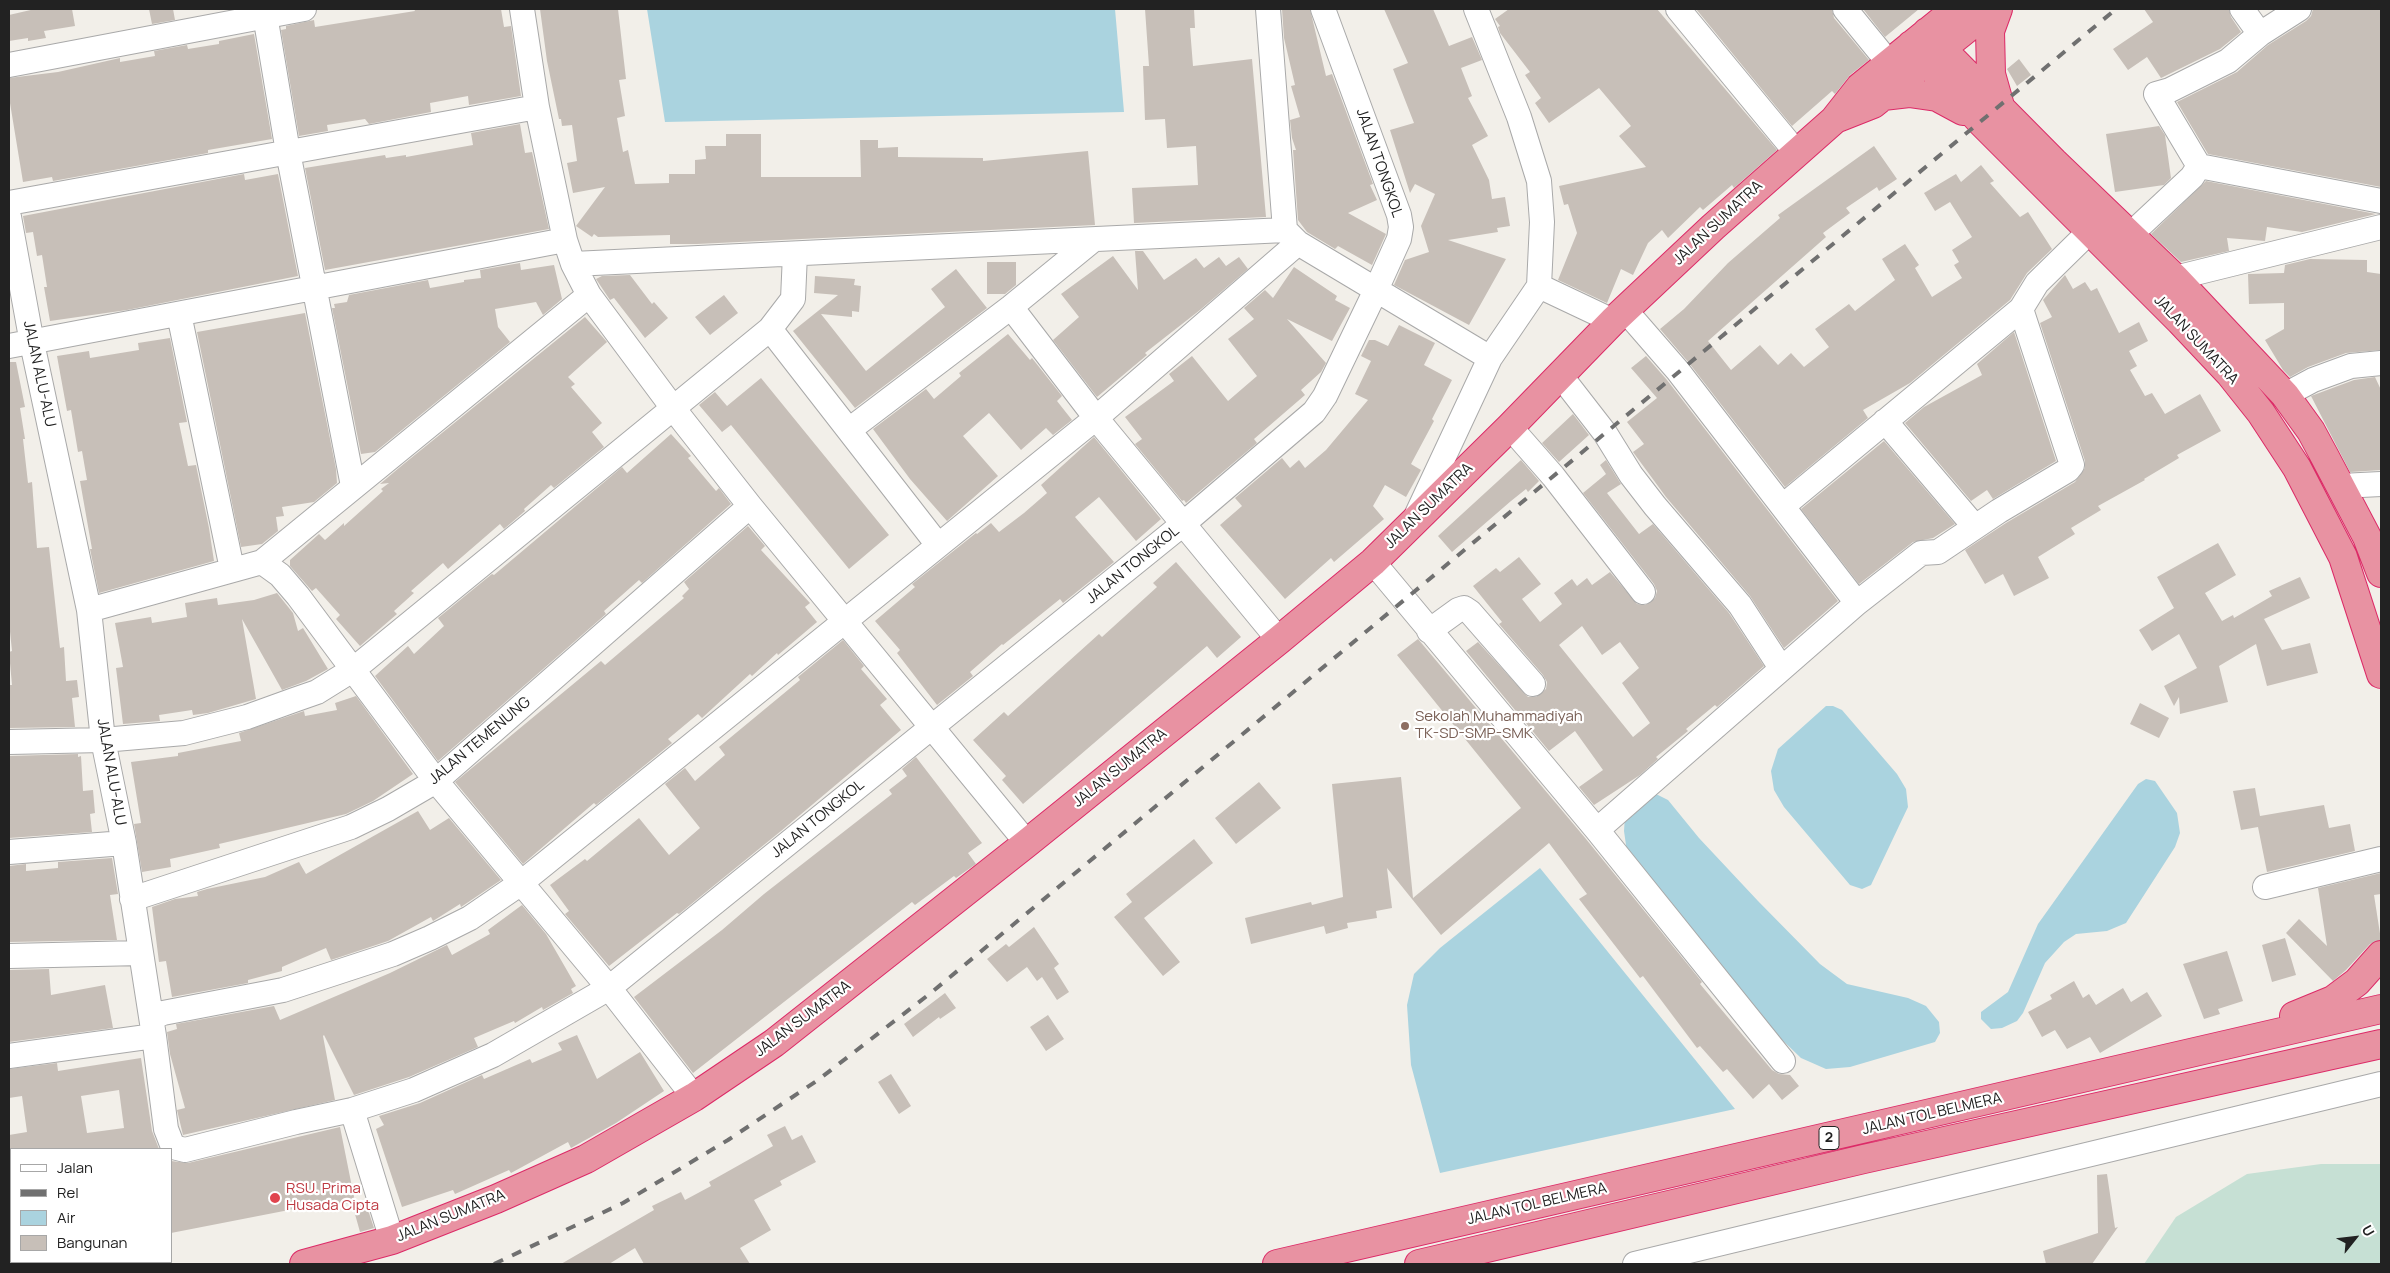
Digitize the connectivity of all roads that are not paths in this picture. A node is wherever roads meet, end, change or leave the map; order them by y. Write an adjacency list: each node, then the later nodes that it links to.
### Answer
1 (304, 9): 13 (street)
2 (522, 9): 19 (street)
3 (1268, 9): 31 (street)
4 (1323, 9): 39 (street, JALAN TONGKOL)
5 (1476, 9): 37 (street)
6 (1678, 9): 23 (street)
7 (1845, 9): 16 (street)
8 (1956, 9): 15 (highway, JALAN SUMATRA)
9 (1991, 9): 15 (highway, JALAN SUMATRA)
10 (1998, 9): 20 (highway)
11 (2242, 9): 14 (street)
12 (2299, 9): 14 (street)
13 (265, 12): 17 (street); 22 (street)
14 (2260, 34): 24 (street)
15 (1926, 47): 16 (highway, JALAN SUMATRA); 18 (highway, JALAN SUMATRA); 20 (highway, JALAN SUMATRA)
16 (1889, 63): 21 (highway, JALAN SUMATRA)
17 (9, 65)
18 (1883, 96): 20 (highway); 21 (highway, JALAN SUMATRA)
19 (537, 107): 22 (street); 32 (street)
20 (1991, 114): 29 (highway, JALAN SUMATRA); 30 (highway, JALAN SUMATRA)
21 (1834, 120): 23 (highway, JALAN SUMATRA)
22 (288, 152): 26 (street); 38 (street)
23 (1796, 152): 44 (highway, JALAN SUMATRA)
24 (2199, 166): 25 (street); 30 (street)
25 (2381, 201)
26 (9, 203)
27 (9, 217): 46 (street, JALAN ALU-ALU)
28 (2381, 227): 36 (street)
29 (2089, 232): 42 (street); 77 (highway, JALAN SUMATRA)
30 (2131, 234): 36 (highway, JALAN SUMATRA)
31 (1291, 237): 33 (street); 39 (street); 52 (street)
32 (565, 240): 35 (street); 38 (street)
33 (1094, 240): 34 (street); 41 (street)
34 (795, 254): 35 (street); 45 (street)
35 (573, 264): 40 (street)
36 (2175, 278): 50 (highway, JALAN SUMATRA)
37 (1539, 286): 44 (street); 47 (street)
38 (316, 289): 43 (street); 57 (street)
39 (1376, 290): 47 (street); 62 (street, JALAN TONGKOL)
40 (589, 295): 51 (street); 57 (street)
41 (1011, 307): 52 (street); 55 (street)
42 (2021, 309): 53 (street); 63 (street)
43 (179, 314): 46 (street); 67 (street)
44 (1619, 316): 49 (highway, JALAN SUMATRA); 60 (street)
45 (770, 329): 51 (street); 55 (street)
46 (20, 345): 71 (street, JALAN ALU-ALU)
47 (1490, 358): 61 (street)
48 (2381, 363): 50 (street)
49 (1560, 375): 54 (highway, JALAN SUMATRA); 75 (street)
50 (2285, 395): 58 (highway, JALAN SUMATRA)
51 (673, 408): 59 (street); 76 (street)
52 (1096, 418): 62 (street); 64 (street)
53 (1885, 420): 60 (street); 63 (street)
54 (1510, 427): 61 (highway, JALAN SUMATRA); 69 (street)
55 (849, 430): 64 (street)
56 (2381, 484): 58 (street)
57 (353, 486): 65 (street)
58 (2341, 486): 68 (highway, JALAN SUMATRA)
59 (750, 506): 72 (street); 82 (street, JALAN TEMENUNG)
60 (1783, 506): 70 (street)
61 (1414, 522): 66 (highway, JALAN SUMATRA)
62 (1183, 524): 74 (street); 79 (street, JALAN TONGKOL)
63 (1975, 527): 70 (street)
64 (938, 544): 72 (street)
65 (262, 562): 67 (street); 76 (street)
66 (1373, 562): 73 (street); 74 (highway, JALAN SUMATRA)
67 (232, 569): 71 (street)
68 (2381, 573)
69 (1643, 592)
70 (1857, 603): 75 (street)
71 (89, 610): 80 (street, JALAN ALU-ALU)
72 (844, 620): 79 (street); 88 (street)
73 (1429, 631): 78 (street); 83 (street)
74 (1279, 640): 85 (highway, JALAN SUMATRA)
75 (1781, 668): 83 (street)
76 (354, 670): 80 (street); 82 (street)
77 (2381, 674)
78 (1533, 684)
79 (931, 728): 85 (street); 94 (street, JALAN TONGKOL)
80 (103, 740): 81 (street); 84 (street, JALAN ALU-ALU)
81 (9, 742)
82 (436, 781): 88 (street); 90 (street, JALAN TEMENUNG)
83 (1596, 830): 100 (street)
84 (124, 843): 86 (street); 90 (street, JALAN ALU-ALU)
85 (1027, 843): 102 (highway, JALAN SUMATRA)
86 (9, 852)
87 (2381, 859): 89 (street)
88 (521, 883): 94 (street); 96 (street)
89 (2265, 887)
90 (132, 899): 91 (street, JALAN ALU-ALU)
91 (141, 953): 93 (street); 96 (street, JALAN ALU-ALU)
92 (2381, 955): 99 (highway)
93 (9, 956)
94 (609, 988): 102 (street); 103 (street, JALAN TONGKOL)
95 (2381, 1009): 99 (highway, JALAN TOL BELMERA / 2)
96 (153, 1027): 98 (street); 103 (street, JALAN ALU-ALU)
97 (2381, 1044): 107 (highway, JALAN TOL BELMERA / 2)
98 (9, 1056)
99 (2172, 1058): 106 (highway, JALAN TOL BELMERA / 2)
100 (1783, 1061)
101 (2381, 1084): 108 (street)
102 (694, 1096): 104 (highway, JALAN SUMATRA)
103 (352, 1110): 104 (street)
104 (392, 1240): 105 (highway, JALAN SUMATRA)
105 (304, 1264)
106 (1277, 1264)
107 (1419, 1264)
108 (1635, 1264)

